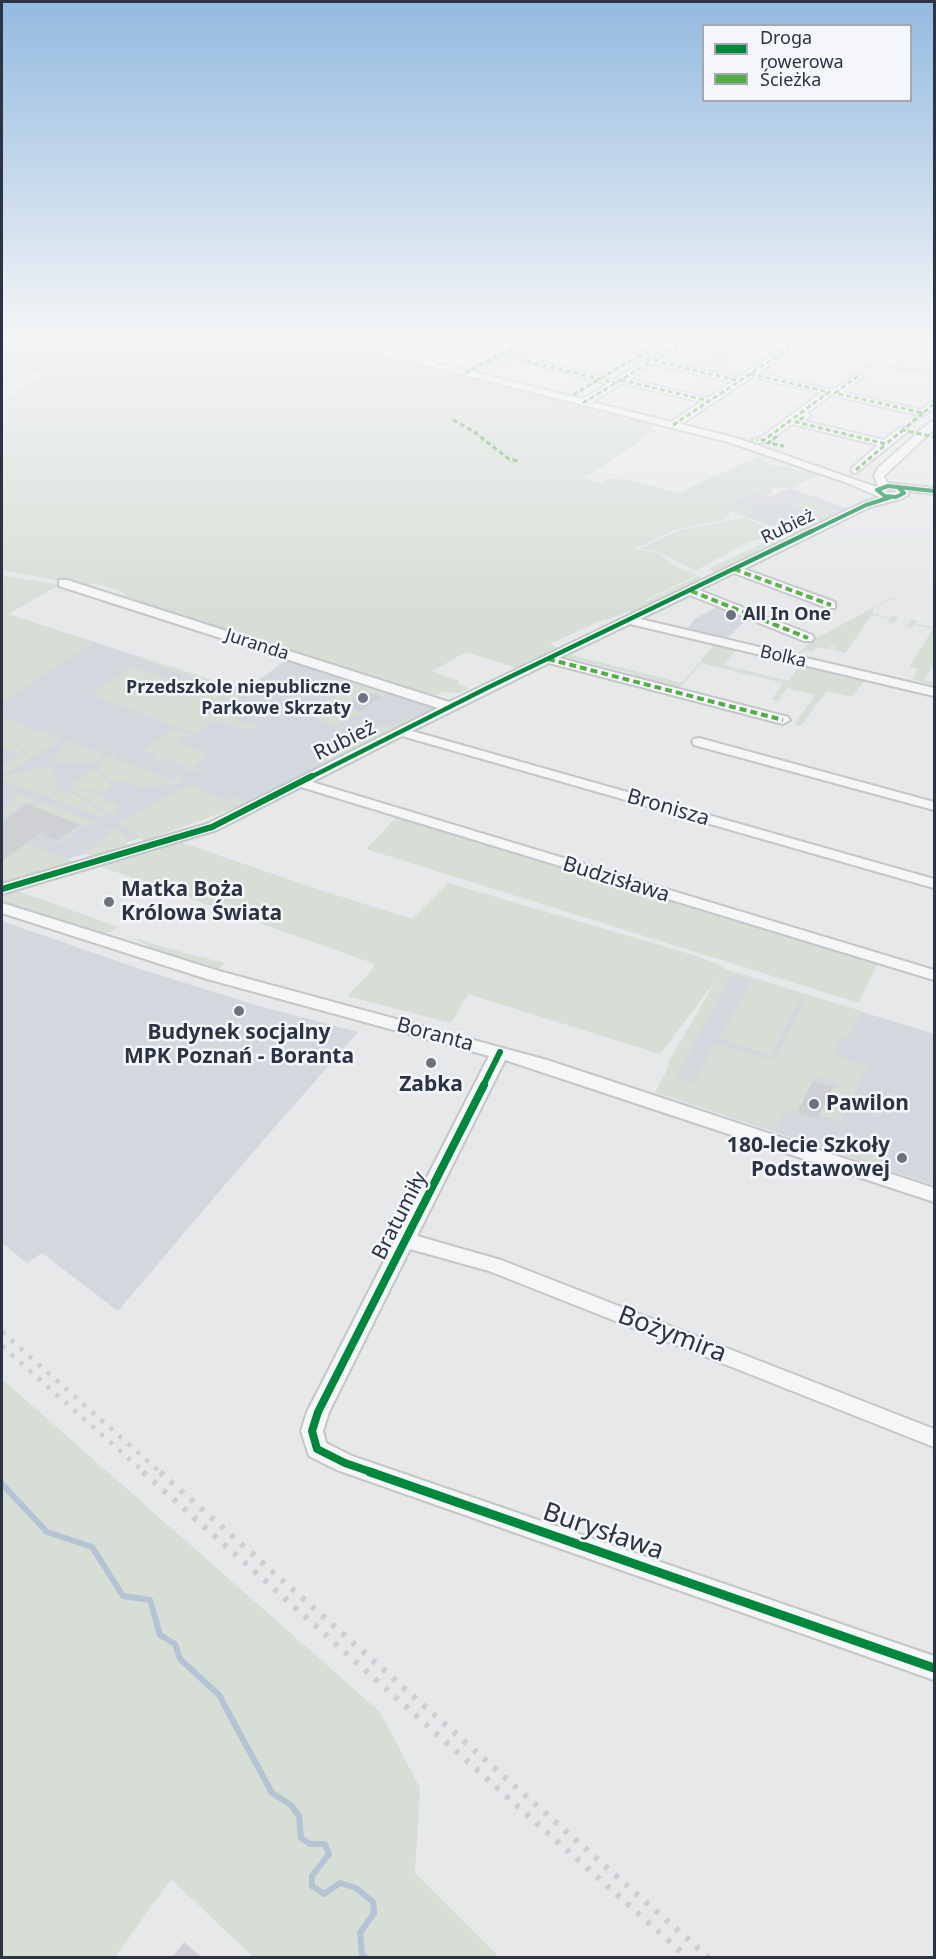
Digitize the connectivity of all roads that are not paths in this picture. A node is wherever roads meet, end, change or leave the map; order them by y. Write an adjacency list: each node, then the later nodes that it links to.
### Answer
1 (687, 428): 12 (street)
2 (780, 428): 9 (street)
3 (787, 428): 11 (street)
4 (822, 428): 10 (street)
5 (929, 428): 7 (street, Rubież)
6 (903, 430): 7 (street); 10 (street)
7 (922, 434): 8 (street); 13 (street, Rubież)
8 (934, 437)
9 (757, 440)
10 (886, 444): 12 (street)
11 (784, 446)
12 (853, 476): 13 (street)
13 (880, 484): 15 (street); 15 (street); 16 (street, Rubież)
14 (934, 491): 15 (street, Rubież)
15 (897, 492): 16 (street, Rubież)
16 (866, 505): 17 (street, Rubież)
17 (734, 569): 19 (street, Rubież); 20 (street, Rubież)
18 (63, 583): 25 (street, Juranda)
19 (691, 591): 21 (street, Rubież); 22 (street)
20 (831, 605)
21 (631, 620): 23 (street, Rubież); 24 (street, Bolka)
22 (808, 638)
23 (548, 659): 25 (street, Rubież); 26 (street)
24 (934, 692)
25 (450, 707): 27 (street, Rubież)
26 (783, 720)
27 (401, 732): 29 (street, Rubież); 31 (street, Bronisza)
28 (699, 742): 30 (street)
29 (298, 782): 32 (street, Rubież); 34 (street, Budzisława)
30 (934, 806)
31 (934, 884)
32 (2, 889)
33 (2, 908): 35 (street, Boranta)
34 (934, 975)
35 (500, 1052): 36 (street, Boranta); 37 (street, Bratumiły)
36 (934, 1195)
37 (407, 1241): 38 (street, Bratumiły); 39 (street, Bożymira)
38 (327, 1394): 40 (street, Burysława)
39 (934, 1438)
40 (934, 1668)

